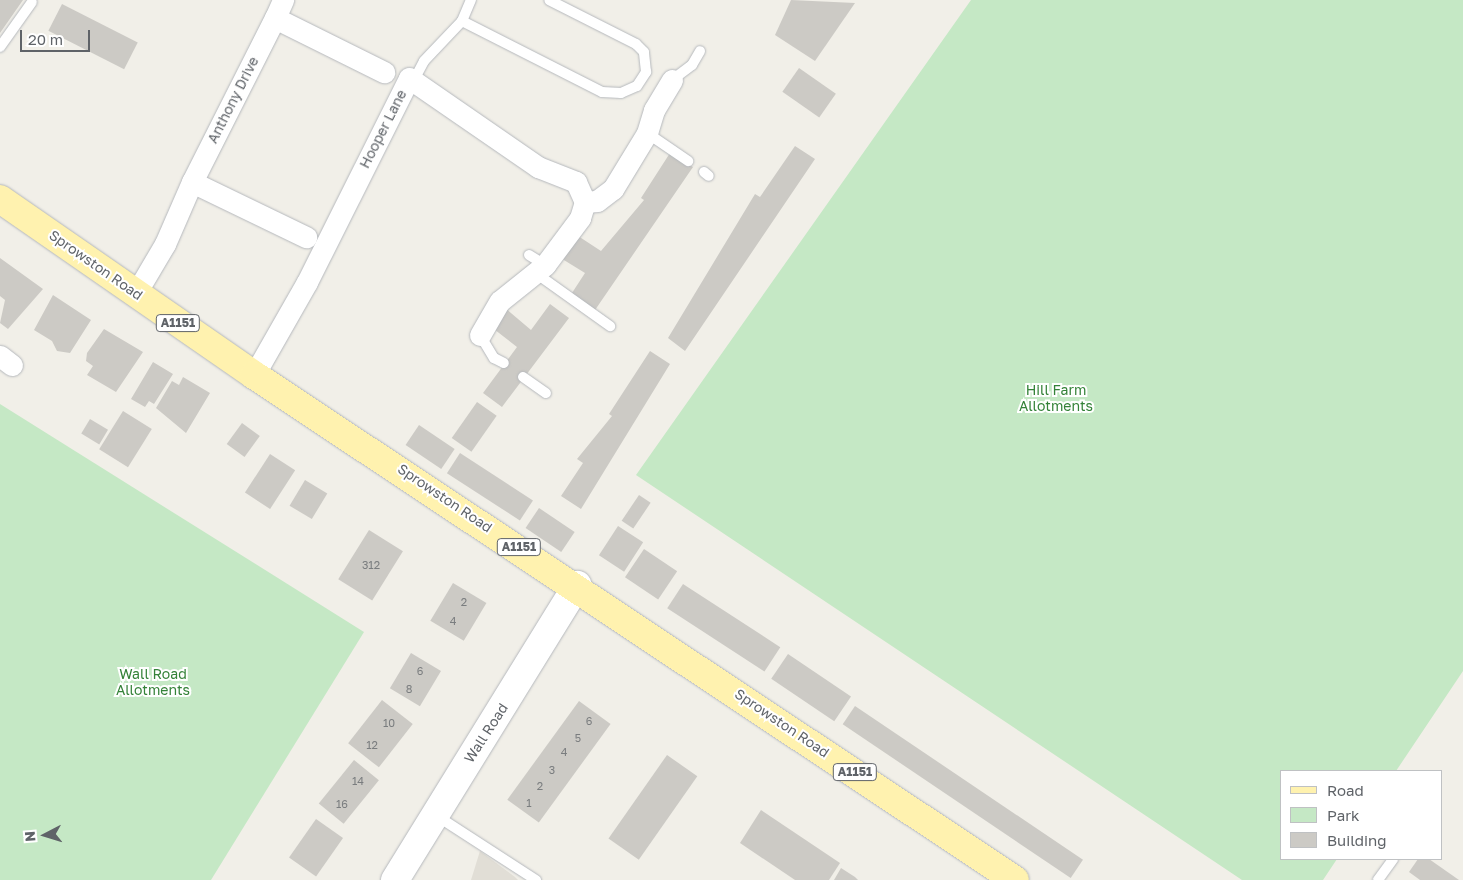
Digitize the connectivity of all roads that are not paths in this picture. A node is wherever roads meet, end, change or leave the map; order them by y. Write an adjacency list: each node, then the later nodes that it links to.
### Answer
1 (471, 0): 5 (lane)
2 (549, 0): 5 (lane)
3 (32, 2): 6 (lane)
4 (279, 9): 8 (street, Anthony Drive); 13 (street, Anthony Drive)
5 (462, 21): 9 (lane)
6 (0, 47)
7 (700, 51): 10 (lane)
8 (384, 72)
9 (414, 80): 15 (street, Hooper Lane); 22 (street, Hooper Lane)
10 (672, 80): 11 (street)
11 (647, 134): 12 (lane); 15 (street)
12 (688, 161)
13 (192, 182): 16 (street); 18 (street, Anthony Drive)
14 (0, 199): 18 (main road, Sprowston Road / A1151)
15 (585, 202): 17 (street)
16 (306, 237)
17 (537, 265): 19 (lane); 20 (street)
18 (136, 293): 22 (main road, Sprowston Road / A1151)
19 (610, 326)
20 (480, 335): 21 (lane)
21 (504, 363)
22 (254, 375): 25 (main road, Sprowston Road / A1151)
23 (523, 377): 24 (lane)
24 (546, 392)
25 (577, 586): 26 (street, Wall Road); 30 (main road, Sprowston Road / A1151)
26 (434, 814): 28 (street, Wall Road); 29 (lane)
27 (1392, 860): 31 (lane)
28 (395, 880)
29 (536, 880)
30 (1015, 880)
31 (1378, 880)

